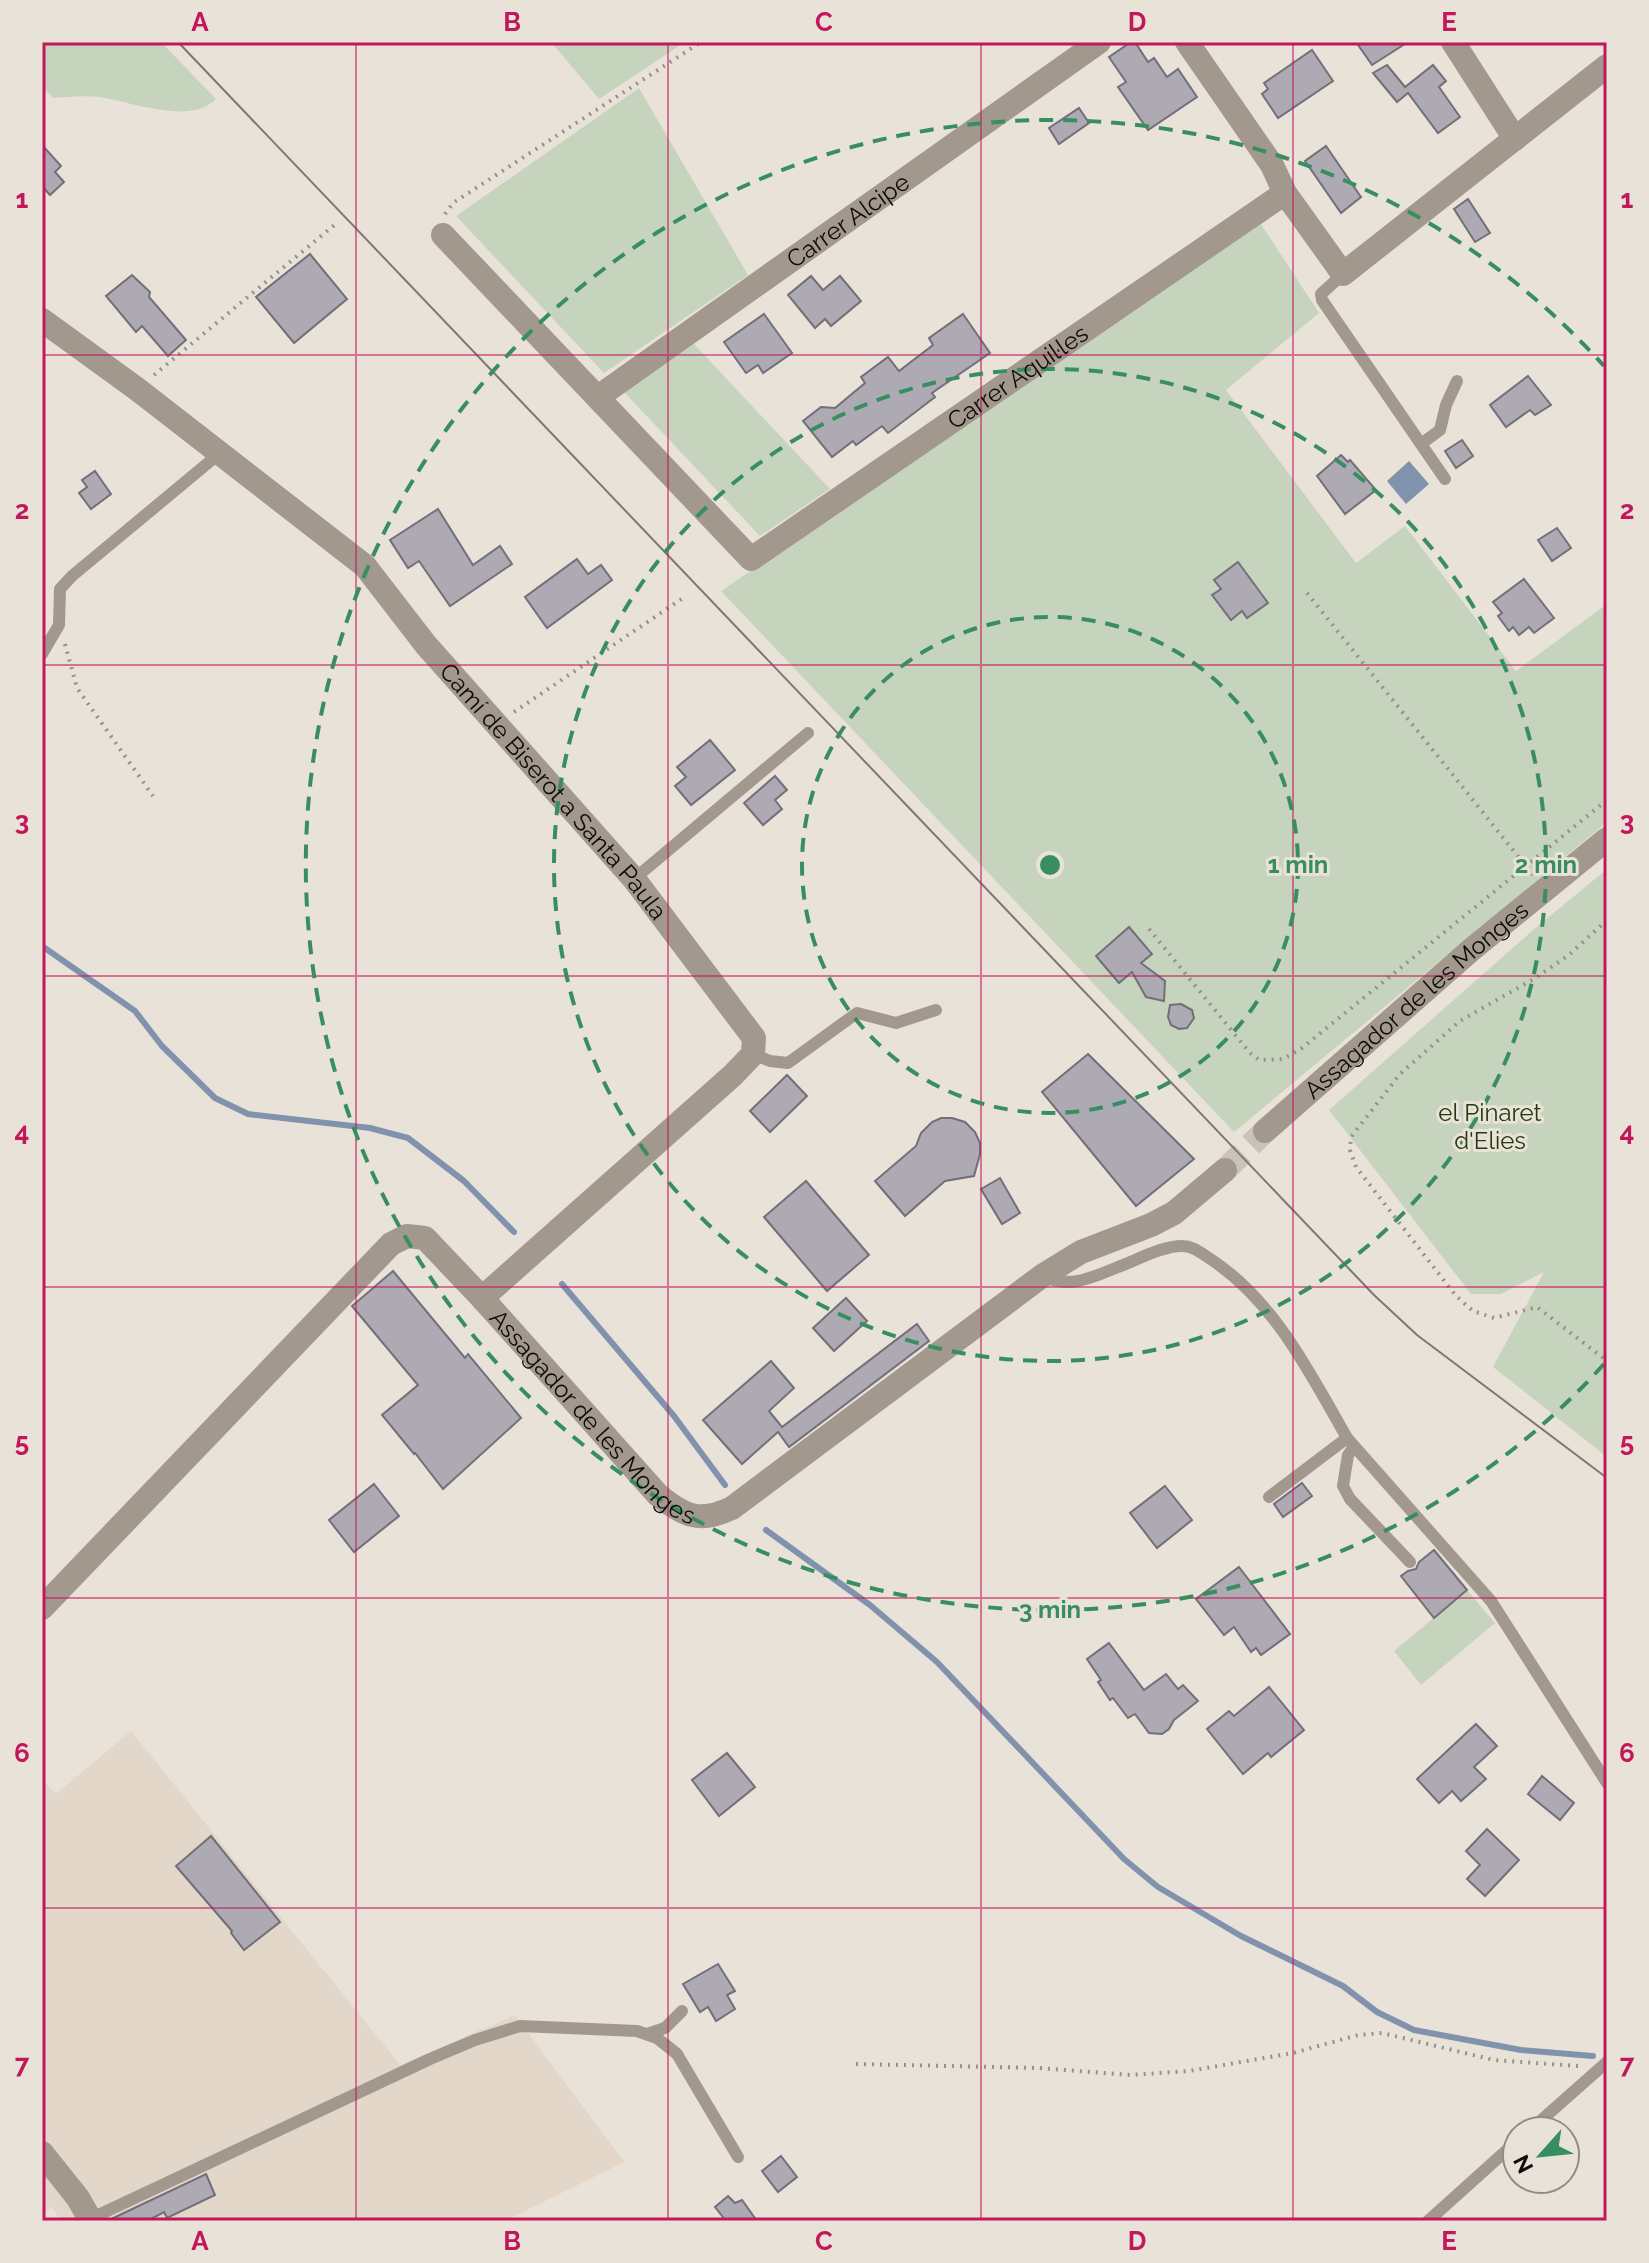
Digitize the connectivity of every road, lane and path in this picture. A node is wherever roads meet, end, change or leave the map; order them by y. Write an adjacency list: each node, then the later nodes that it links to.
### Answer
1 (701, 42): 9 (path)
2 (1099, 42): 14 (street, Carrer Alcipe)
3 (1187, 42): 7 (street)
4 (1453, 42): 6 (street)
5 (1607, 66): 6 (street)
6 (1515, 139): 10 (street)
7 (1285, 193): 10 (street); 14 (street, Carrer Aquil·les)
8 (338, 222): 13 (path)
9 (443, 235): 14 (street)
10 (1343, 274): 15 (lane)
11 (42, 320): 13 (street, Camí de Biserot a Santa Paula)
12 (1457, 381): 15 (lane)
13 (137, 389): 16 (street, Camí de Biserot a Santa Paula)
14 (598, 397)
15 (1421, 444): 17 (lane)
16 (220, 453): 20 (lane); 22 (street, Camí de Biserot a Santa Paula)
17 (1445, 479)
18 (1307, 593): 27 (path)
19 (686, 596): 22 (path)
20 (59, 625): 21 (lane); 24 (path)
21 (42, 654)
22 (496, 724): 28 (street, Camí de Biserot a Santa Paula)
23 (808, 733): 28 (lane)
24 (153, 796)
25 (1607, 800): 27 (path)
26 (1607, 839): 29 (street, Assagador de les Monges)
27 (1525, 865): 29 (path); 31 (path)
28 (634, 879): 33 (street, Camí de Biserot a Santa Paula)
29 (1545, 889): 34 (street, Assagador de les Monges)
30 (1607, 920): 38 (path)
31 (1149, 929)
32 (936, 1010): 33 (lane)
33 (753, 1054): 37 (street)
34 (1265, 1131)
35 (1225, 1170): 36 (street, Assagador de les Monges)
36 (1042, 1276): 37 (street, Assagador de les Monges); 39 (lane)
37 (482, 1298): 42 (street, Assagador de les Monges)
38 (1607, 1361)
39 (1350, 1442): 40 (lane); 41 (lane); 43 (lane)
40 (1269, 1497)
41 (1410, 1562)
42 (42, 1608)
43 (1607, 1783)
44 (682, 2011): 45 (lane)
45 (647, 2034): 51 (lane); 52 (lane)
46 (856, 2064): 47 (path)
47 (1603, 2065): 48 (lane)
48 (1547, 2115)
49 (42, 2153): 52 (street)
50 (1501, 2155): 53 (lane)
51 (738, 2157)
52 (90, 2220)
53 (1428, 2221)

